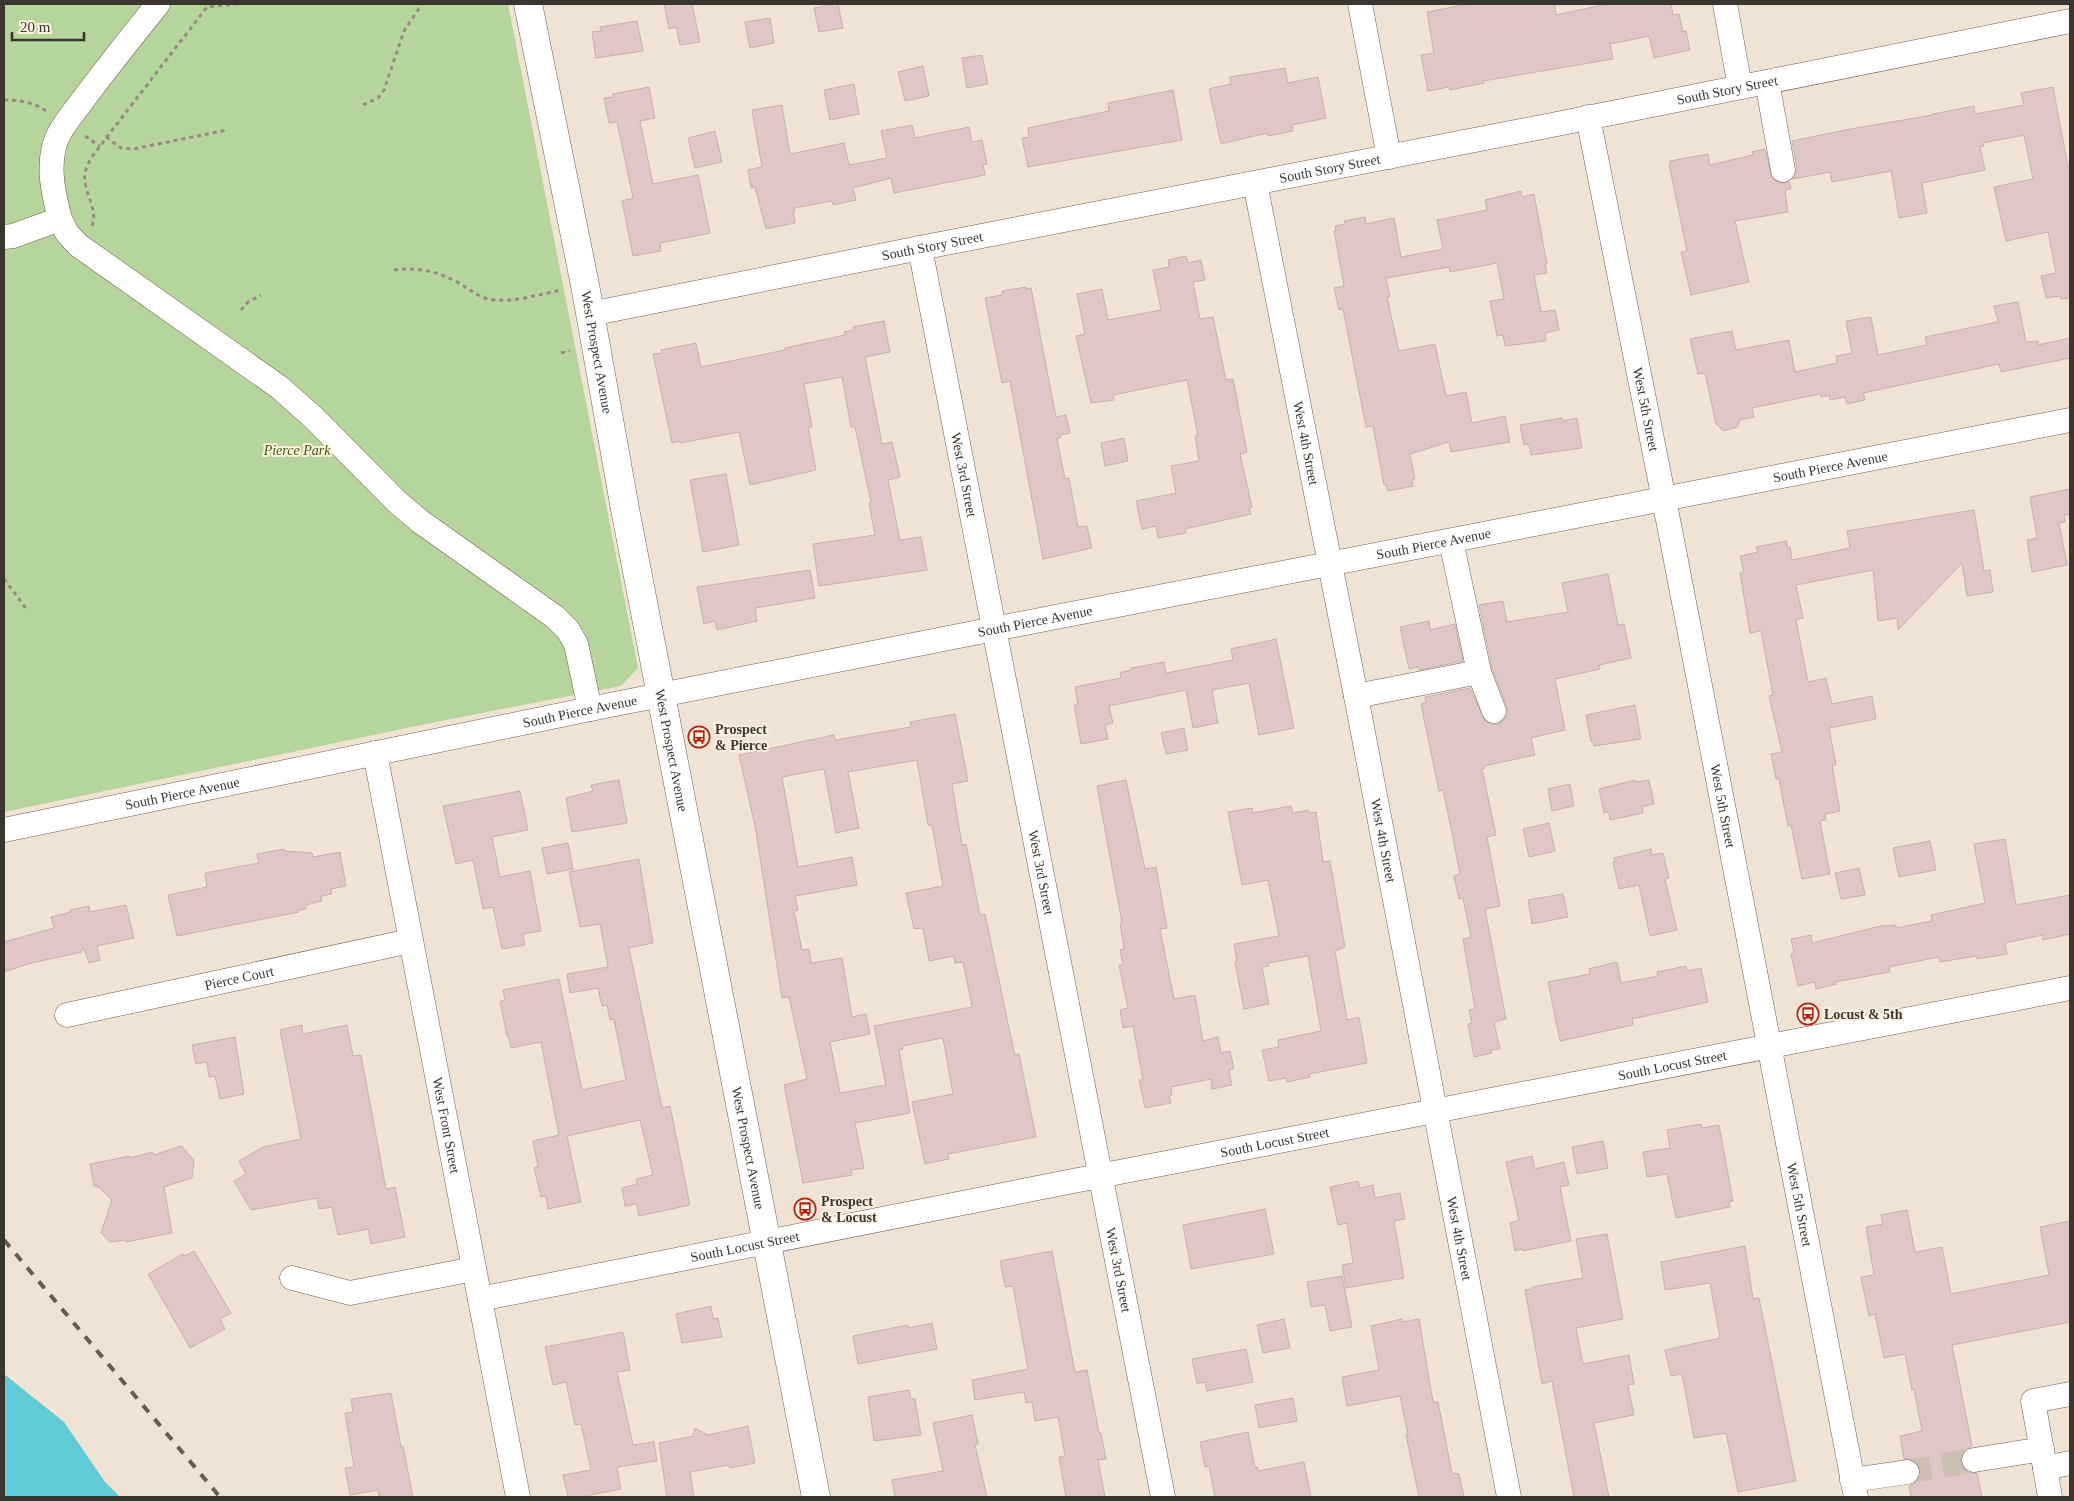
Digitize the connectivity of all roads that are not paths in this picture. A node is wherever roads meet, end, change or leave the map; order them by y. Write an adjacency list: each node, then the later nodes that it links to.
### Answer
1 (158, 4): 12 (street)
2 (528, 4): 15 (main road, West Prospect Avenue)
3 (1360, 4): 9 (street)
4 (1725, 4): 7 (street)
5 (2070, 20): 6 (street, South Story Street)
6 (1767, 82): 7 (street, South Story Street); 10 (street)
7 (1740, 87): 8 (street, South Story Street)
8 (1588, 117): 9 (street, South Story Street); 17 (street, West 5th Street)
9 (1389, 157): 11 (street, South Story Street)
10 (1783, 170)
11 (1255, 183): 14 (street, South Story Street); 19 (street, West 4th Street)
12 (60, 219): 13 (street); 24 (street)
13 (4, 237)
14 (920, 248): 15 (street, South Story Street); 20 (street, West 3rd Street)
15 (590, 314): 22 (main road, West Prospect Avenue)
16 (2070, 420): 17 (street, South Pierce Avenue)
17 (1664, 500): 18 (street, South Pierce Avenue); 31 (street, West 5th Street)
18 (1451, 541): 19 (street, South Pierce Avenue); 21 (street)
19 (1330, 564): 20 (street, South Pierce Avenue); 23 (street, West 4th Street)
20 (994, 629): 22 (street, South Pierce Avenue); 33 (street, West 3rd Street)
21 (1479, 672): 23 (street); 25 (street)
22 (661, 696): 24 (street, South Pierce Avenue); 34 (main road, West Prospect Avenue)
23 (1356, 696): 32 (street, West 4th Street)
24 (590, 709): 26 (street, South Pierce Avenue)
25 (1494, 711)
26 (375, 753): 27 (street, South Pierce Avenue); 28 (street, West Front Street)
27 (4, 830)
28 (410, 941): 30 (street, Pierce Court); 35 (street, West Front Street)
29 (2070, 988): 31 (street, South Locust Street)
30 (67, 1015)
31 (1769, 1046): 32 (street, South Locust Street); 43 (street, West 5th Street)
32 (1434, 1112): 33 (street, South Locust Street); 47 (street, West 4th Street)
33 (1101, 1176): 34 (street, South Locust Street); 46 (street, West 3rd Street)
34 (768, 1242): 37 (street, South Locust Street); 45 (main road, West Prospect Avenue)
35 (474, 1269): 36 (street); 37 (street, West Front Street)
36 (292, 1278)
37 (480, 1299): 44 (street, West Front Street)
38 (2070, 1394): 39 (street)
39 (2044, 1458): 40 (street); 41 (street); 48 (street)
40 (1974, 1460)
41 (2070, 1463)
42 (1907, 1472): 43 (street)
43 (1854, 1488)
44 (518, 1497)
45 (816, 1497)
46 (1163, 1497)
47 (1509, 1497)
48 (2050, 1497)

